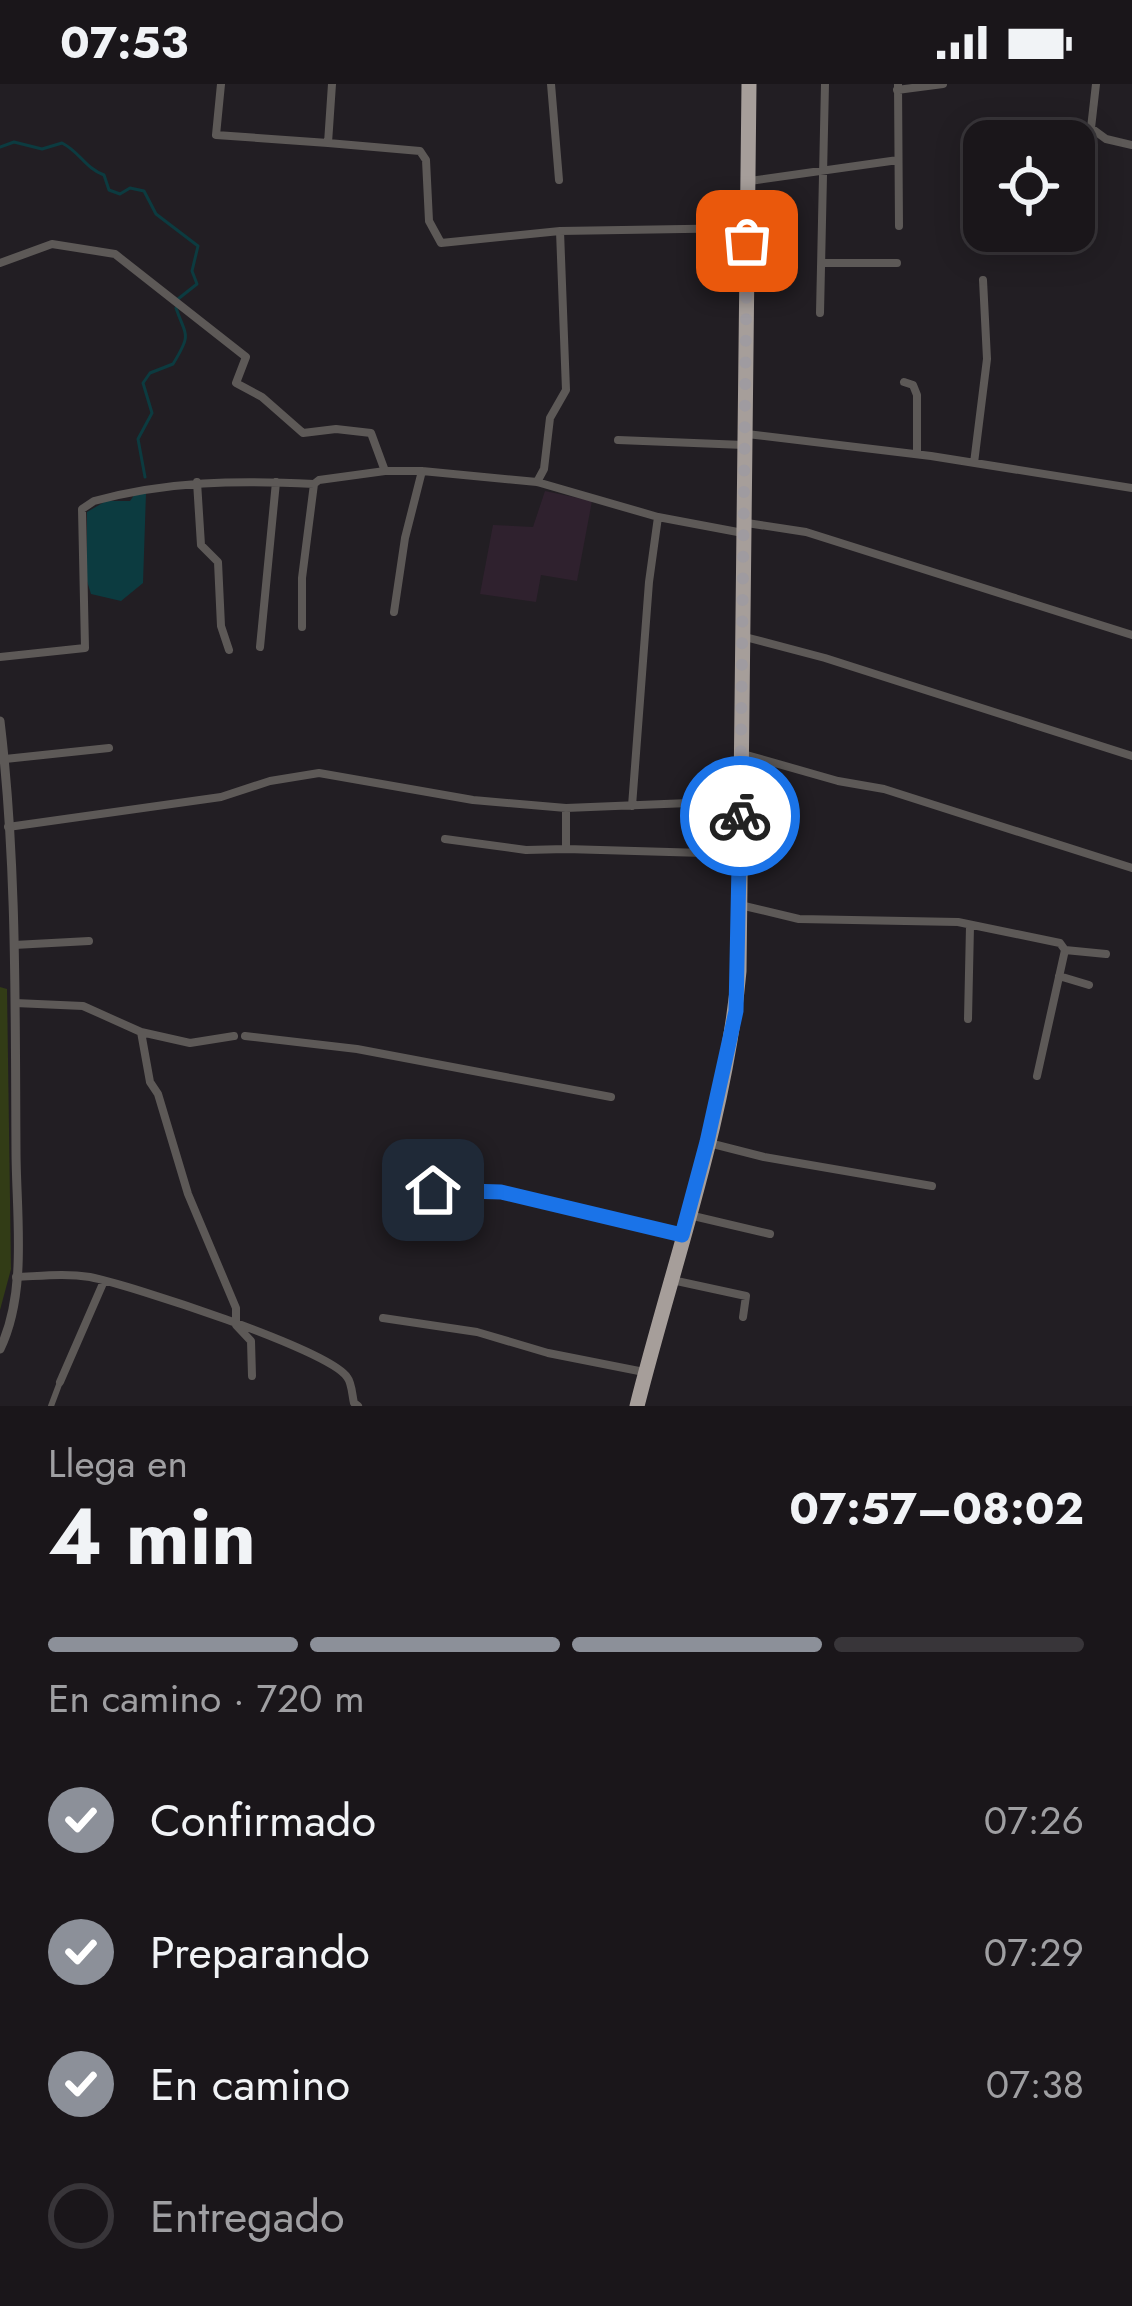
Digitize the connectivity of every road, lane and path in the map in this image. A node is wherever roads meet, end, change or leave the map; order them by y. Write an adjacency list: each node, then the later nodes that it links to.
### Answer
1 (221, 84): 9 (street)
2 (332, 84): 9 (street)
3 (551, 84): 13 (street)
4 (749, 84): 14 (highway)
5 (825, 84): 12 (street)
6 (943, 84): 8 (street)
7 (1096, 84): 10 (street)
8 (898, 87): 11 (street)
9 (328, 143): 17 (street)
10 (1132, 145)
11 (898, 160): 12 (street); 15 (street)
12 (822, 172): 14 (street); 19 (street)
13 (559, 180)
14 (748, 182): 16 (highway)
15 (899, 226)
16 (748, 228): 17 (street); 25 (highway)
17 (560, 231): 32 (street)
18 (0, 263): 29 (street)
19 (822, 263): 20 (street); 22 (street)
20 (897, 263)
21 (983, 280): 27 (street)
22 (820, 313)
23 (904, 382): 26 (street)
24 (618, 440): 25 (street)
25 (746, 440): 26 (street); 36 (highway)
26 (916, 454): 27 (street)
27 (974, 463): 34 (street)
28 (422, 470): 29 (street); 32 (street); 37 (street)
29 (385, 471): 33 (street)
30 (197, 482): 31 (street); 42 (street); 43 (street)
31 (276, 482): 33 (street); 41 (street)
32 (536, 482): 35 (street)
33 (314, 484): 38 (street)
34 (1132, 488)
35 (658, 517): 36 (street); 50 (street)
36 (745, 528): 39 (street); 40 (highway)
37 (394, 612)
38 (302, 627)
39 (1132, 635)
40 (743, 637): 46 (highway); 47 (street)
41 (260, 647)
42 (229, 650)
43 (0, 657)
44 (0, 721): 48 (street)
45 (109, 748): 48 (street)
46 (742, 753): 49 (highway); 56 (street)
47 (1132, 756)
48 (4, 759): 52 (street)
49 (740, 801): 50 (street); 55 (highway)
50 (632, 806): 51 (street)
51 (566, 808): 52 (street); 54 (street)
52 (8, 827): 60 (street)
53 (445, 839): 54 (street)
54 (566, 849): 55 (street)
55 (740, 854): 57 (highway)
56 (1132, 868)
57 (738, 905): 58 (street); 72 (highway)
58 (970, 926): 61 (street); 66 (street)
59 (89, 940): 60 (street)
60 (13, 945): 65 (street)
61 (1065, 950): 62 (street); 63 (street)
62 (1106, 954)
63 (1059, 976): 64 (street); 70 (street)
64 (1088, 985)
65 (15, 1003): 67 (street); 78 (street)
66 (968, 1019)
67 (142, 1032): 68 (street); 83 (street)
68 (234, 1036)
69 (245, 1036): 71 (street)
70 (1037, 1076)
71 (611, 1097)
72 (707, 1142): 73 (street); 75 (highway)
73 (932, 1186)
74 (404, 1190): 77 (street)
75 (687, 1214): 76 (street); 77 (highway)
76 (770, 1234)
77 (682, 1235): 79 (highway)
78 (16, 1277): 80 (street); 84 (street)
79 (670, 1280): 81 (street); 85 (highway)
80 (104, 1281): 83 (street); 87 (street)
81 (743, 1317)
82 (383, 1318): 85 (street)
83 (236, 1325): 86 (street); 89 (street)
84 (0, 1349)
85 (645, 1372): 90 (highway)
86 (252, 1376)
87 (59, 1382): 88 (street)
88 (51, 1406)
89 (358, 1406)
90 (637, 1406)

